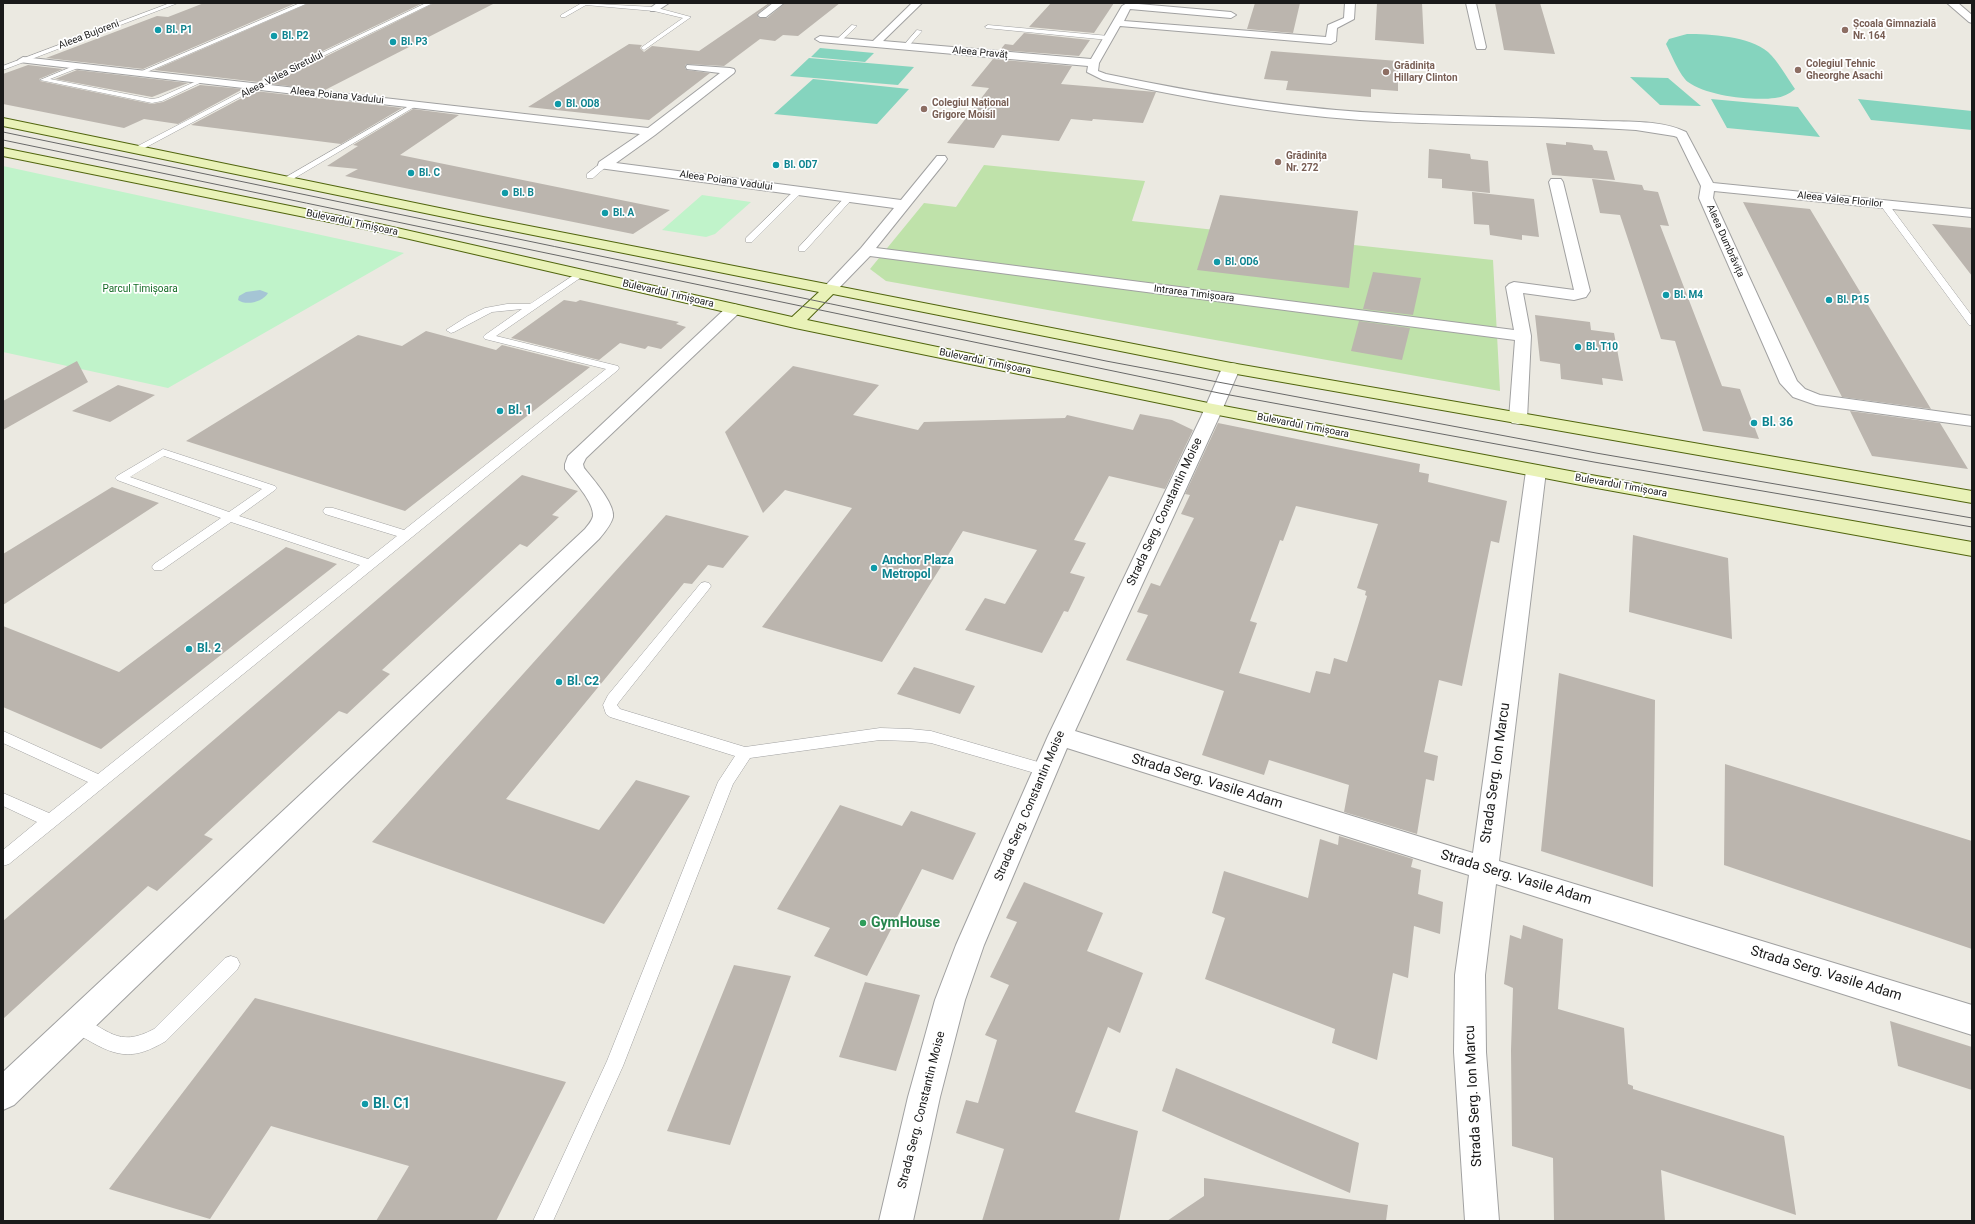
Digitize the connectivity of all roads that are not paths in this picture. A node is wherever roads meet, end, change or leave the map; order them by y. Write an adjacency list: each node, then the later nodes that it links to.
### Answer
1 (175, 3): 30 (lane, Aleea Bujoreni)
2 (306, 3): 35 (lane)
3 (430, 3): 37 (lane, Aleea Valea Siretului)
4 (581, 3): 5 (lane)
5 (586, 3): 13 (lane); 16 (lane)
6 (664, 3): 13 (street)
7 (779, 3): 15 (street)
8 (917, 3): 26 (street)
9 (1235, 3): 14 (street)
10 (1350, 3): 22 (street)
11 (1471, 3): 28 (street)
12 (1952, 3): 17 (street)
13 (654, 9): 29 (lane)
14 (1231, 14): 18 (street); 22 (street)
15 (763, 15)
16 (563, 16)
17 (1972, 20)
18 (1117, 23): 22 (street); 23 (street)
19 (854, 26): 25 (lane)
20 (988, 28): 23 (lane)
21 (919, 32): 27 (lane)
22 (1225, 32)
23 (1108, 38): 31 (street)
24 (820, 39): 25 (street, Aleea Pravăț)
25 (838, 41): 26 (street, Aleea Pravăț)
26 (875, 44): 27 (street, Aleea Pravăț)
27 (905, 47): 31 (street, Aleea Pravăț)
28 (1481, 47)
29 (644, 48)
30 (23, 60): 32 (street, Aleea Poiana Vadului); 34 (lane, Aleea Bujoreni)
31 (1094, 64): 50 (street, Aleea Dumbrăvița)
32 (76, 66): 35 (street, Aleea Poiana Vadului); 36 (lane)
33 (691, 67): 40 (street)
34 (3, 68)
35 (138, 74): 36 (street, Aleea Poiana Vadului)
36 (200, 80): 37 (street, Aleea Poiana Vadului)
37 (255, 87): 38 (street, Aleea Poiana Vadului); 42 (lane, Aleea Valea Siretului)
38 (414, 105): 40 (street, Aleea Poiana Vadului); 48 (lane)
39 (3, 122): 41 (main road)
40 (651, 132): 46 (street)
41 (94, 140): 42 (main road); 45 (main road)
42 (136, 149): 48 (main road)
43 (3, 152): 45 (main road, Bulevardul Timișoara)
44 (941, 159): 54 (street)
45 (44, 160): 58 (main road, Bulevardul Timișoara)
46 (604, 165): 47 (lane); 51 (street, Aleea Poiana Vadului)
47 (590, 176)
48 (285, 180): 56 (main road)
49 (1556, 182): 68 (street)
50 (1708, 186): 53 (street, Aleea Valea Florilor); 72 (street, Aleea Dumbrăvița)
51 (799, 191): 52 (street, Aleea Poiana Vadului); 57 (lane)
52 (850, 197): 54 (street, Aleea Poiana Vadului); 59 (lane)
53 (1884, 204): 55 (street, Aleea Valea Florilor); 66 (lane)
54 (904, 205): 60 (street)
55 (1972, 213)
56 (483, 221): 58 (main road); 62 (main road)
57 (749, 240)
58 (447, 243): 61 (main road, Bulevardul Timișoara)
59 (802, 249)
60 (866, 251): 62 (street); 68 (street, Intrarea Timișoara)
61 (580, 274): 63 (lane); 64 (main road, Bulevardul Timișoara)
62 (830, 289): 65 (main road); 69 (main road)
63 (531, 307): 67 (lane); 77 (lane)
64 (734, 309): 65 (main road, Bulevardul Timișoara); 93 (street)
65 (795, 323): 70 (main road, Bulevardul Timișoara)
66 (1972, 323)
67 (450, 330)
68 (1523, 336): 71 (street)
69 (1231, 368): 70 (street, Strada Serg. Constantin Moise); 71 (main road)
70 (1213, 409): 73 (main road, Bulevardul Timișoara); 82 (street, Strada Serg. Constantin Moise)
71 (1518, 419): 74 (main road)
72 (1972, 421)
73 (1536, 470): 78 (main road, Bulevardul Timișoara); 90 (street, Strada Serg. Ion Marcu)
74 (1972, 497)
75 (329, 511): 77 (lane)
76 (230, 517): 76 (lane); 79 (lane); 80 (lane)
77 (406, 535): 79 (lane)
78 (1972, 549)
79 (370, 564): 86 (lane)
80 (158, 566)
81 (705, 586): 84 (lane)
82 (1060, 736): 85 (street, Strada Serg. Constantin Moise); 90 (street, Strada Serg. Vasile Adam)
83 (3, 737): 86 (lane)
84 (745, 752): 85 (lane); 95 (lane)
85 (1045, 770): 96 (street, Strada Serg. Constantin Moise)
86 (100, 781): 88 (lane)
87 (3, 799): 88 (lane)
88 (50, 821): 89 (lane)
89 (3, 859)
90 (1484, 868): 92 (street, Strada Serg. Vasile Adam); 97 (street, Strada Serg. Ion Marcu)
91 (231, 964): 93 (lane)
92 (1972, 1020)
93 (76, 1024): 94 (street)
94 (3, 1094)
95 (543, 1221)
96 (896, 1221)
97 (1482, 1221)

